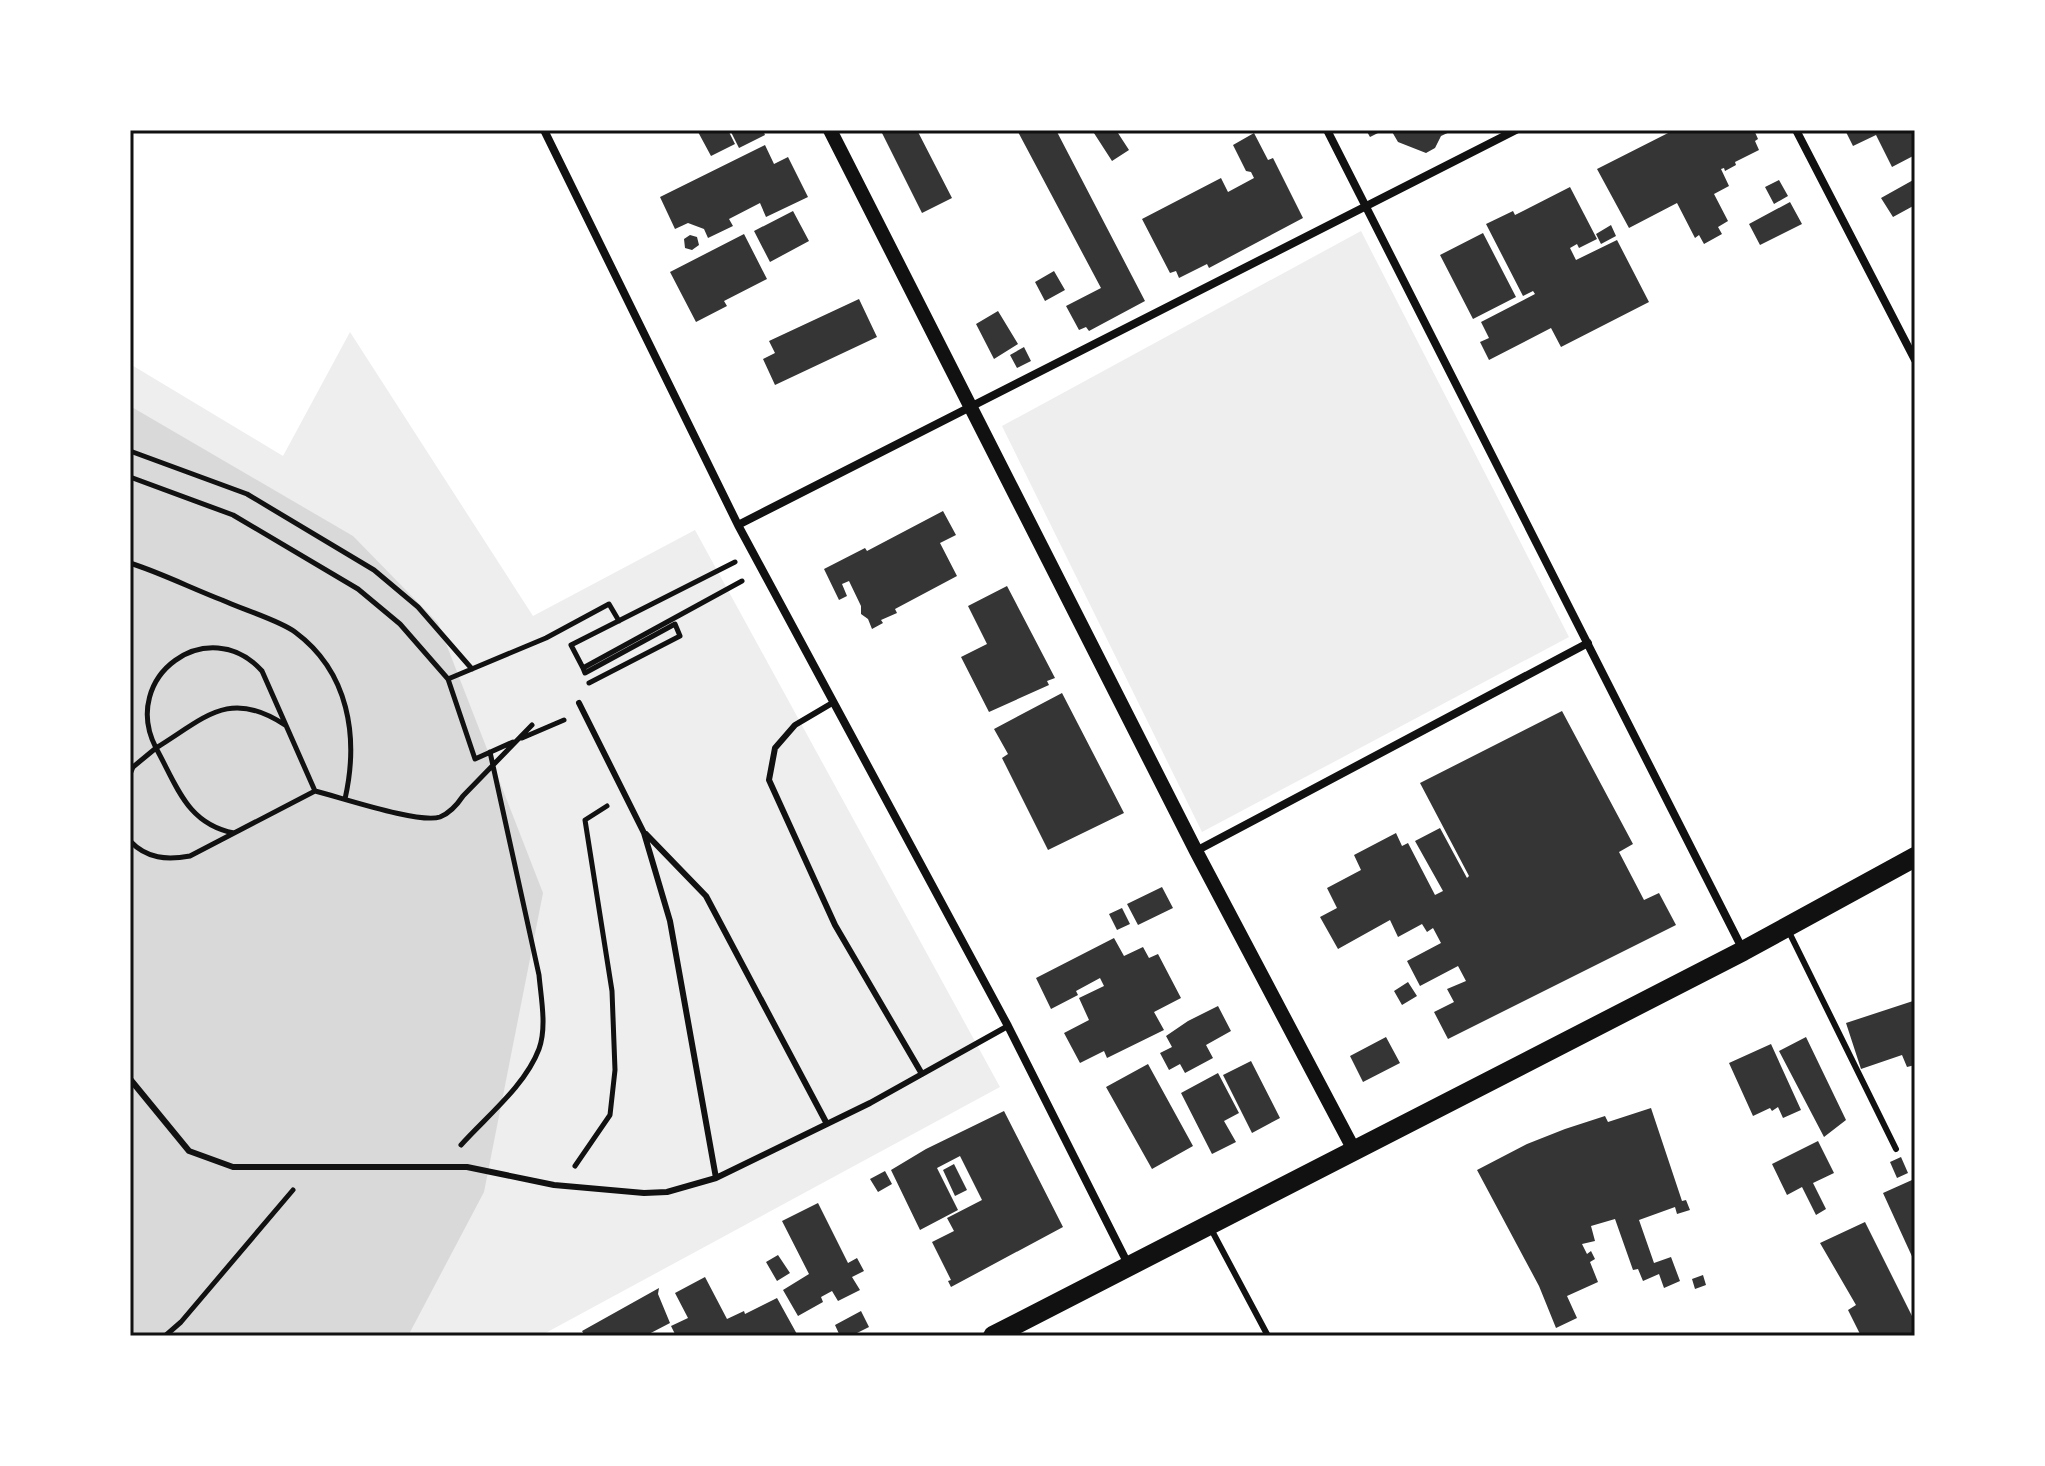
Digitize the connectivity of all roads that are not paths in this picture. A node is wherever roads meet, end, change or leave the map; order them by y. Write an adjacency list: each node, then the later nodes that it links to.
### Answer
1 (544, 130): 9 (street)
2 (830, 130): 8 (street)
3 (1327, 130): 6 (street)
4 (1516, 130): 6 (street)
5 (1796, 130): 7 (street)
6 (1366, 206): 8 (street); 10 (street)
7 (1915, 360)
8 (969, 407): 9 (street); 14 (street)
9 (738, 525): 11 (street)
10 (1588, 643): 14 (street); 17 (street)
11 (834, 702): 18 (street); 19 (lane)
12 (579, 703): 13 (lane)
13 (644, 833): 21 (lane); 24 (lane)
14 (1196, 851): 23 (street)
15 (1915, 857): 16 (main road)
16 (1787, 928): 17 (main road); 22 (lane)
17 (1743, 951): 23 (main road)
18 (1008, 1026): 19 (lane); 26 (street)
19 (922, 1074): 21 (lane)
20 (130, 1079): 24 (lane)
21 (827, 1124): 24 (lane)
22 (1896, 1149)
23 (1354, 1150): 25 (main road)
24 (716, 1178)
25 (1210, 1226): 26 (main road); 28 (lane)
26 (1130, 1266): 27 (main road)
27 (993, 1336)
28 (1268, 1336)

